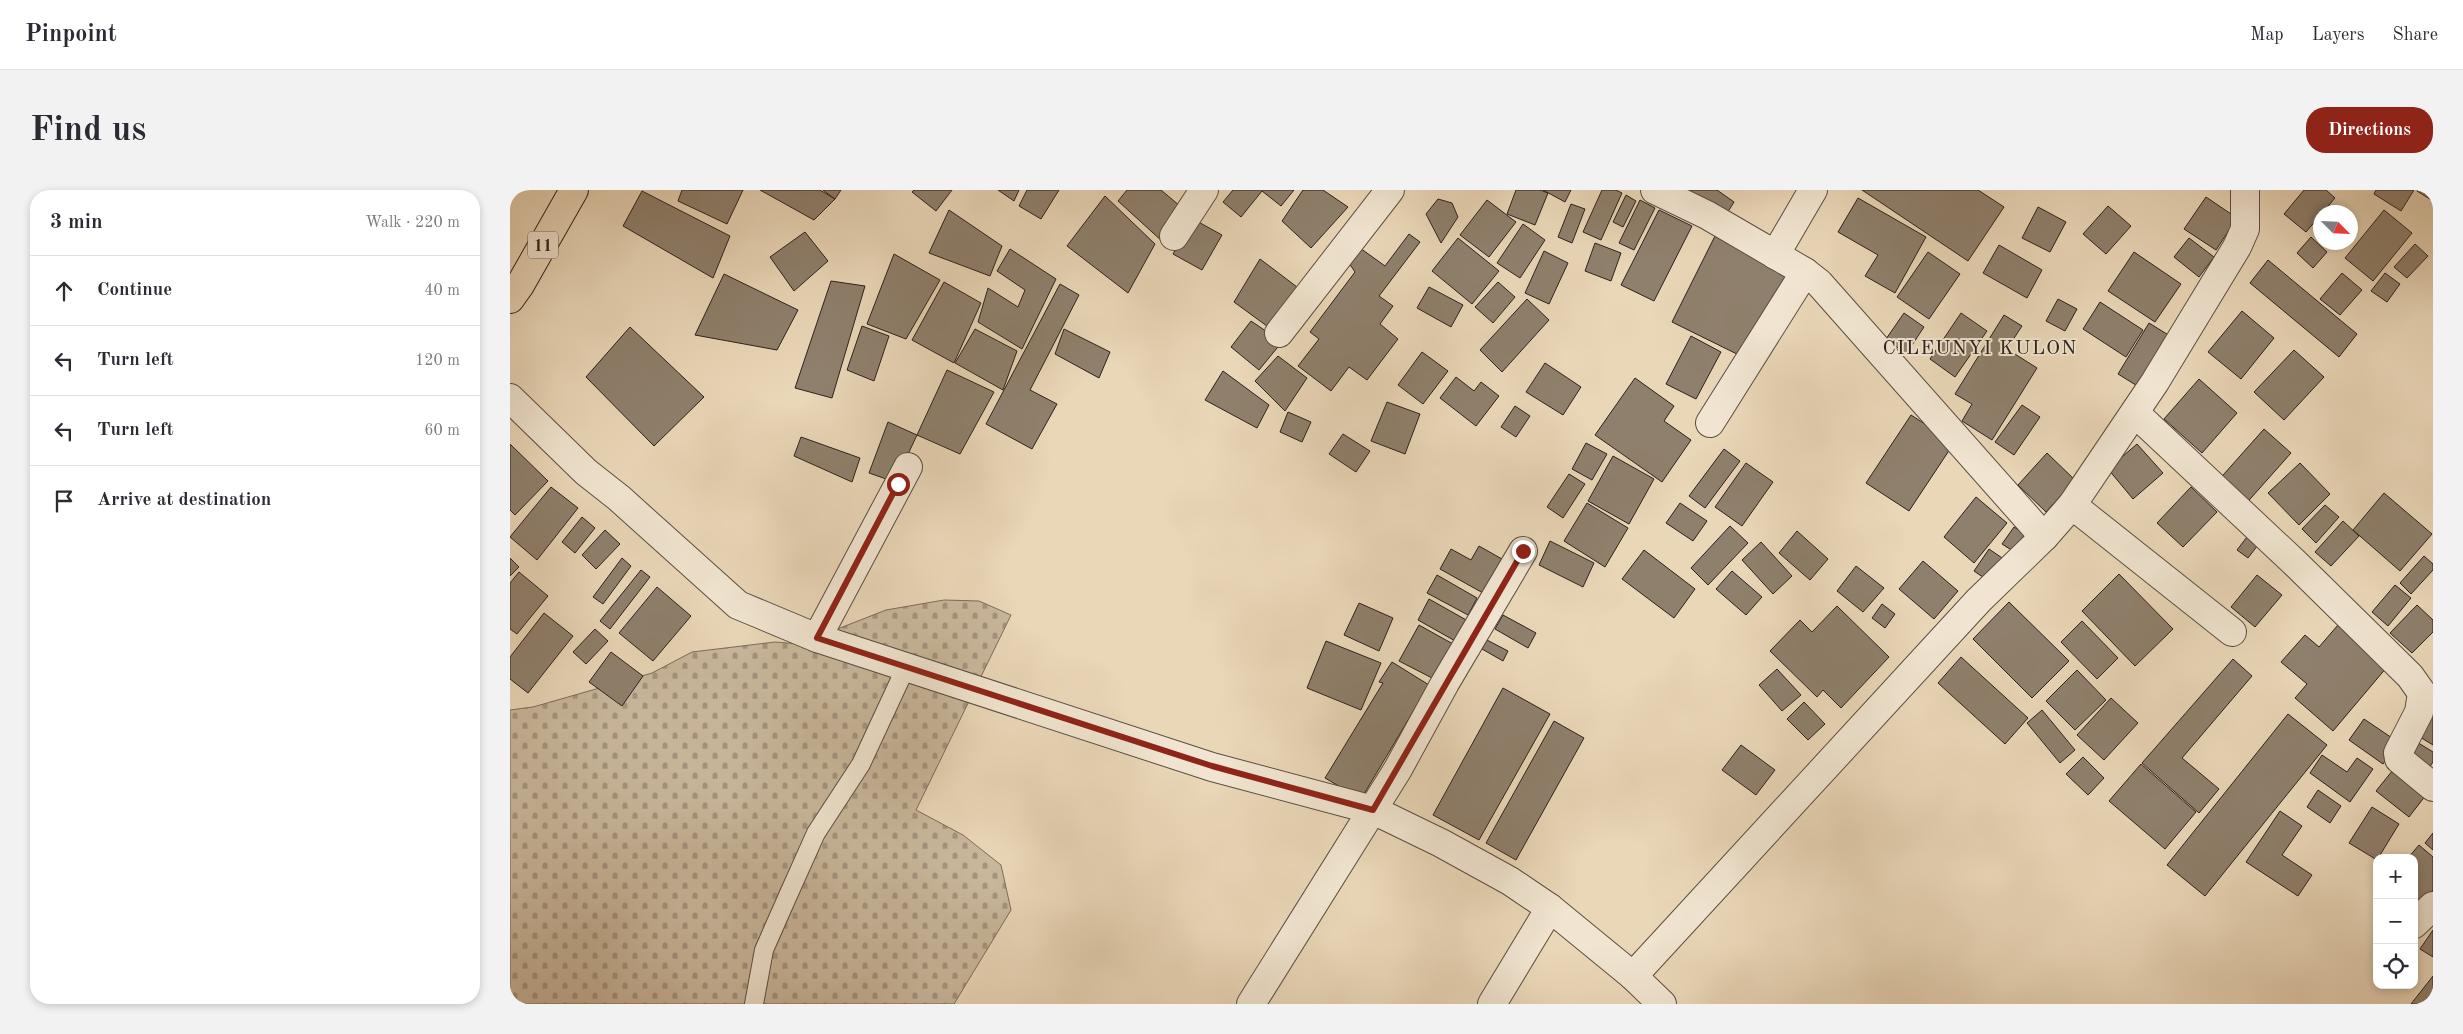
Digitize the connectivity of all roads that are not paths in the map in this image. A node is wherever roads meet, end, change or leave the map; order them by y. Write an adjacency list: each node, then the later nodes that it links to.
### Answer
1 (574, 190): 10 (highway, 11)
2 (1204, 190): 7 (street)
3 (1390, 190): 11 (street)
4 (1655, 190): 8 (street)
5 (1813, 190): 8 (street)
6 (2246, 190): 13 (street)
7 (1174, 236)
8 (1775, 255): 9 (street)
9 (1805, 272): 14 (street); 17 (street)
10 (510, 299)
11 (1278, 333)
12 (510, 398): 20 (street)
13 (2135, 413): 16 (street); 22 (street)
14 (1710, 423)
15 (908, 467): 20 (street)
16 (2072, 505): 17 (street); 19 (street)
17 (2044, 537): 27 (street)
18 (1523, 551): 23 (street)
19 (2232, 632)
20 (817, 638): 21 (street)
21 (906, 667): 23 (street); 28 (lane)
22 (2433, 787)
23 (1373, 810): 25 (street); 29 (street)
24 (2433, 906): 26 (street)
25 (1550, 908): 27 (street); 30 (street)
26 (2418, 920)
27 (1633, 976): 31 (street)
28 (754, 1004)
29 (1251, 1004)
30 (1492, 1004)
31 (1662, 1004)

